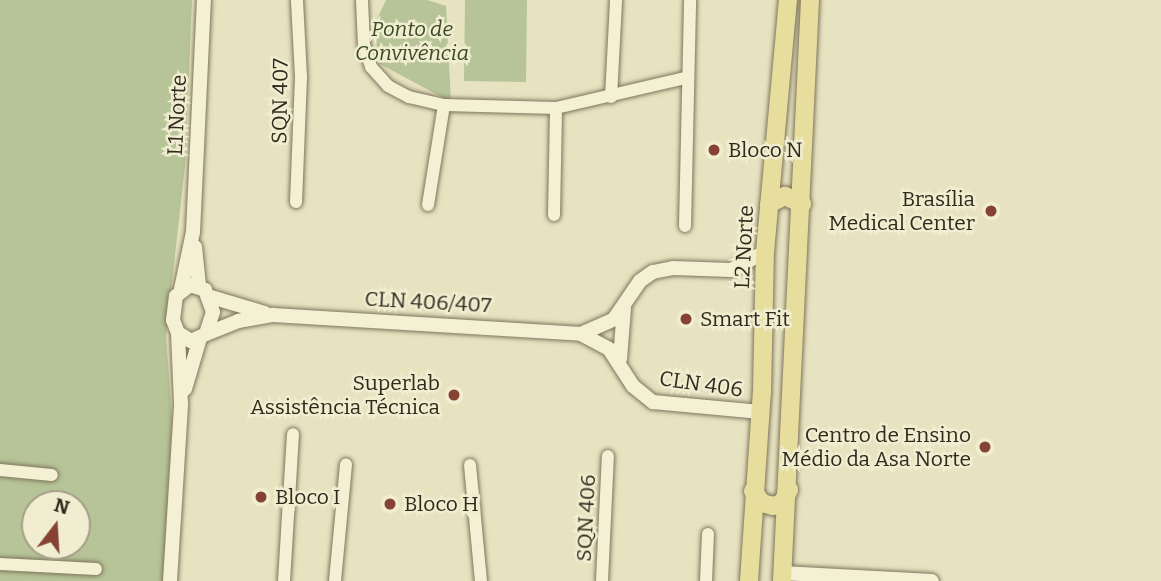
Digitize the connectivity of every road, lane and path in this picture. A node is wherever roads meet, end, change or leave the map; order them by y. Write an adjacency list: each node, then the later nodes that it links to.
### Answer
1 (204, 0): 18 (street, L1 Norte)
2 (297, 0): 12 (street, SQN 407)
3 (362, 0): 10 (street)
4 (616, 0): 9 (street)
5 (690, 0): 8 (street)
6 (788, 0): 13 (main road, L2 Norte)
7 (810, 0): 14 (main road)
8 (685, 78): 9 (street); 17 (street)
9 (611, 97): 11 (street)
10 (444, 105): 11 (street); 15 (street)
11 (556, 108): 16 (street)
12 (296, 202)
13 (769, 204): 14 (main road); 19 (main road, L2 Norte)
14 (802, 204): 37 (main road)
15 (428, 205)
16 (554, 215)
17 (685, 226)
18 (193, 232): 20 (street, L1 Norte); 21 (street, L1 Norte)
19 (765, 252): 23 (street); 30 (main road, L2 Norte)
20 (199, 286): 21 (street); 22 (street)
21 (181, 289): 25 (street)
22 (211, 297): 24 (street, CLN 406/407); 27 (street)
23 (625, 306): 26 (street); 28 (street)
24 (273, 315): 26 (street, CLN 406/407); 27 (street, CLN 406/407)
25 (178, 333): 27 (street); 29 (street)
26 (581, 334): 28 (street, CLN 406)
27 (203, 336): 29 (street)
28 (620, 359): 30 (street, CLN 406)
29 (181, 404): 45 (street)
30 (761, 412): 38 (main road, L2 Norte)
31 (293, 434): 46 (street)
32 (608, 456): 49 (street, SQN 406)
33 (346, 465): 47 (street)
34 (470, 465): 48 (street)
35 (0, 470): 36 (street)
36 (52, 475)
37 (789, 490): 38 (main road); 43 (main road)
38 (753, 491): 51 (main road, L2 Norte)
39 (708, 534): 50 (street)
40 (0, 564): 41 (street)
41 (58, 567): 42 (street); 44 (street)
42 (96, 569)
43 (782, 577): 52 (street)
44 (57, 581)
45 (170, 581)
46 (284, 581)
47 (335, 581)
48 (481, 581)
49 (602, 581)
50 (706, 581)
51 (749, 581)
52 (932, 581)

